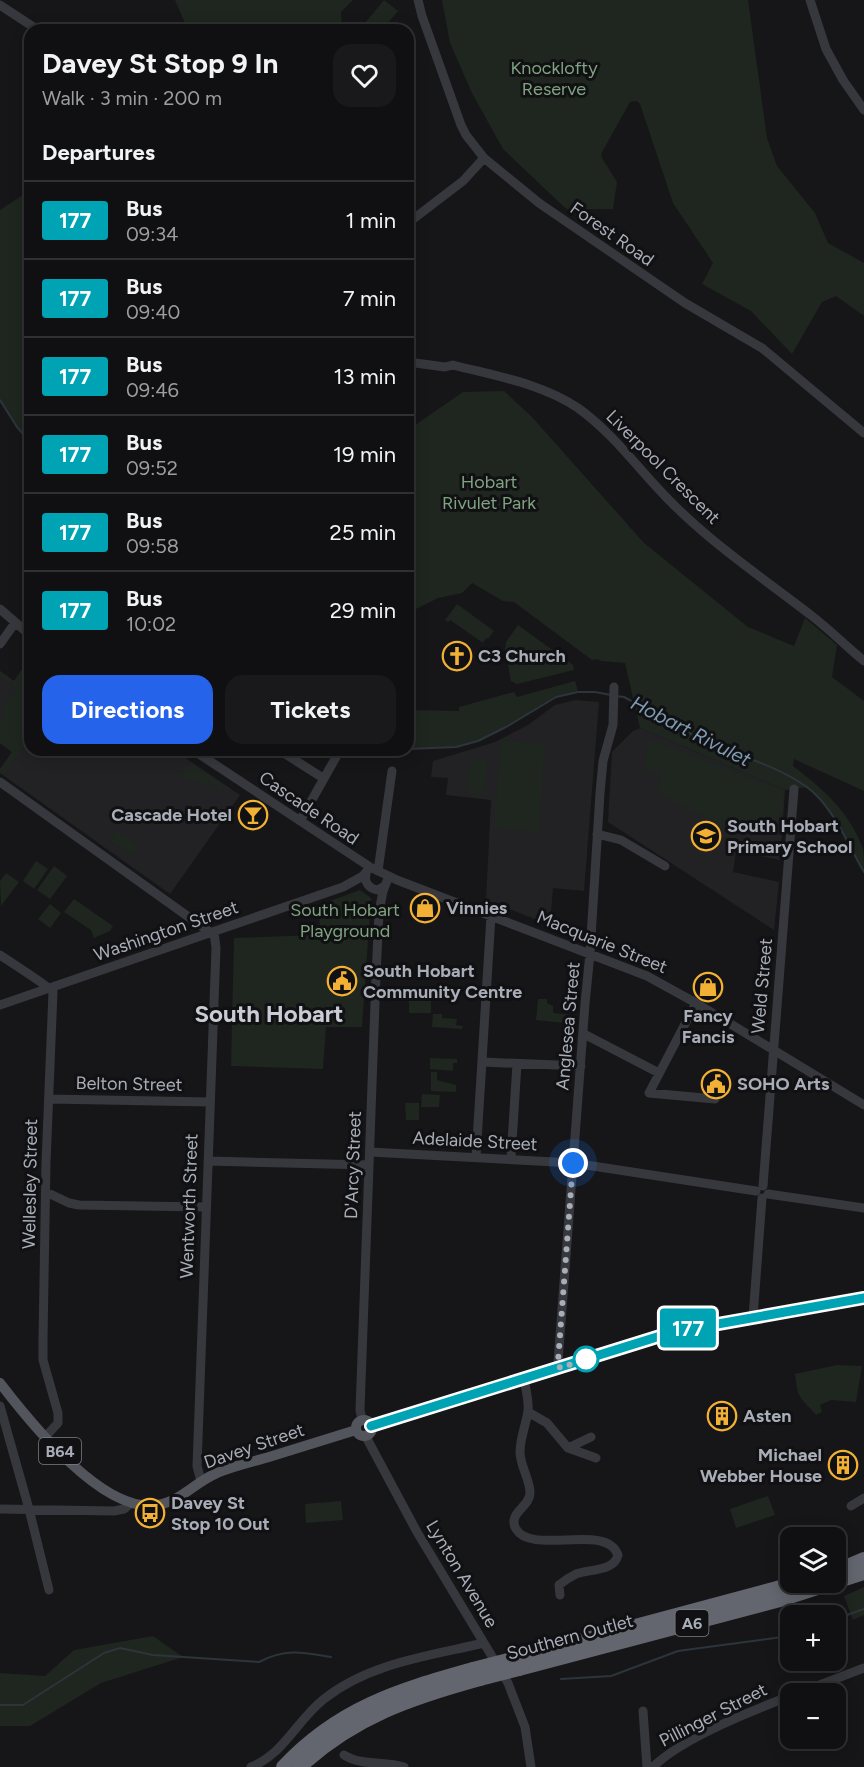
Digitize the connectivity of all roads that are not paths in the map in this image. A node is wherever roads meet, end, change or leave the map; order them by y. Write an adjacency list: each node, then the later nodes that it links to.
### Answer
1 (418, 0): 6 (street, Forest Road)
2 (810, 0): 5 (street)
3 (0, 5): 4 (street)
4 (29, 24)
5 (864, 110)
6 (484, 158): 7 (street); 9 (street, Forest Road)
7 (414, 218)
8 (414, 363): 14 (street, Liverpool Crescent)
9 (864, 433)
10 (0, 609): 11 (street)
11 (15, 623): 12 (street); 13 (street)
12 (24, 630)
13 (0, 644)
14 (864, 661)
15 (614, 687): 24 (street, Anglesea Street)
16 (202, 756): 23 (street, Cascade Road)
17 (288, 756): 20 (street)
18 (336, 756): 20 (street)
19 (392, 771): 26 (street)
20 (323, 778): 23 (street)
21 (0, 782): 33 (street)
22 (794, 789): 40 (street, Weld Street)
23 (300, 822): 26 (street, Cascade Road)
24 (597, 834): 25 (street); 34 (street, Anglesea Street)
25 (664, 866)
26 (371, 871): 27 (street, Macquarie Street); 29 (street, Washington Street); 30 (street)
27 (389, 876): 28 (street, D'Arcy Street); 32 (street, Macquarie Street)
28 (385, 886): 30 (street); 31 (street, D'Arcy Street)
29 (343, 887): 30 (street, Washington Street); 33 (street, Washington Street)
30 (370, 887): 31 (street, D'Arcy Street)
31 (379, 912): 49 (street, D'Arcy Street)
32 (491, 916): 34 (street, Macquarie Street); 41 (street)
33 (212, 932): 36 (street, Washington Street); 47 (street, Wentworth Street)
34 (590, 953): 37 (street, Macquarie Street); 39 (street, Anglesea Street)
35 (0, 955): 36 (street)
36 (50, 988): 38 (street, Washington Street); 45 (street, Wellesley Street)
37 (696, 1003): 40 (street, Macquarie Street); 44 (street)
38 (0, 1005)
39 (584, 1034): 43 (street, Anglesea Street); 44 (street)
40 (773, 1050): 48 (street, Macquarie Street); 56 (street, Weld Street)
41 (482, 1062): 42 (street); 50 (street)
42 (517, 1064): 43 (street); 51 (street)
43 (581, 1066): 53 (street, Anglesea Street)
44 (659, 1073): 46 (street)
45 (49, 1099): 47 (street, Belton Street); 55 (street, Wellesley Street)
46 (715, 1099)
47 (209, 1102): 52 (street, Wentworth Street)
48 (864, 1105)
49 (370, 1152): 50 (street, Adelaide Street); 54 (street, D'Arcy Street)
50 (476, 1158): 51 (street, Adelaide Street)
51 (511, 1158): 53 (street, Adelaide Street)
52 (208, 1161): 54 (street); 57 (street, Wentworth Street)
53 (573, 1163): 56 (street, Adelaide Street); 61 (street, Anglesea Street)
54 (369, 1165): 66 (street, D'Arcy Street)
55 (46, 1192): 57 (street); 67 (street, Wellesley Street)
56 (762, 1192): 58 (street, Adelaide Street); 60 (street, Weld Street)
57 (205, 1207): 71 (street, Wentworth Street)
58 (864, 1208)
59 (864, 1298): 60 (main road, Davey Street / B64)
60 (753, 1317): 61 (main road, Davey Street / B64)
61 (560, 1368): 62 (main road, Davey Street / B64)
62 (524, 1379): 65 (street); 66 (main road, Davey Street / B64)
63 (1, 1385): 67 (main road, B64)
64 (0, 1406): 76 (street)
65 (528, 1412): 69 (street); 82 (street)
66 (364, 1428): 71 (main road, Davey Street / B64); 83 (street, Lynton Avenue)
67 (46, 1436): 73 (main road, B64)
68 (591, 1437): 69 (street)
69 (568, 1448): 70 (street)
70 (596, 1458)
71 (201, 1481): 73 (main road, Davey Street / B64)
72 (864, 1498): 74 (street)
73 (131, 1503): 76 (street)
74 (851, 1506)
75 (0, 1509): 76 (street)
76 (30, 1509): 81 (street)
77 (864, 1559): 78 (highway)
78 (846, 1567)
79 (864, 1574): 84 (highway, Southern Outlet / A6)
80 (780, 1587): 84 (highway, Southern Outlet / A6)
81 (49, 1590)
82 (560, 1595)
83 (484, 1643): 91 (street); 95 (street, Lynton Avenue)
84 (515, 1664): 86 (highway, Southern Outlet / A6, bridge)
85 (864, 1668): 87 (street, Pillinger Street)
86 (476, 1674): 92 (highway, Southern Outlet / A6); 93 (highway, Southern Outlet / A6)
87 (825, 1683)
88 (780, 1700): 97 (street, Pillinger Street)
89 (643, 1711): 96 (street)
90 (344, 1755): 94 (street)
91 (251, 1767)
92 (283, 1767)
93 (300, 1767)
94 (404, 1767)
95 (531, 1767)
96 (647, 1767)
97 (653, 1767)

